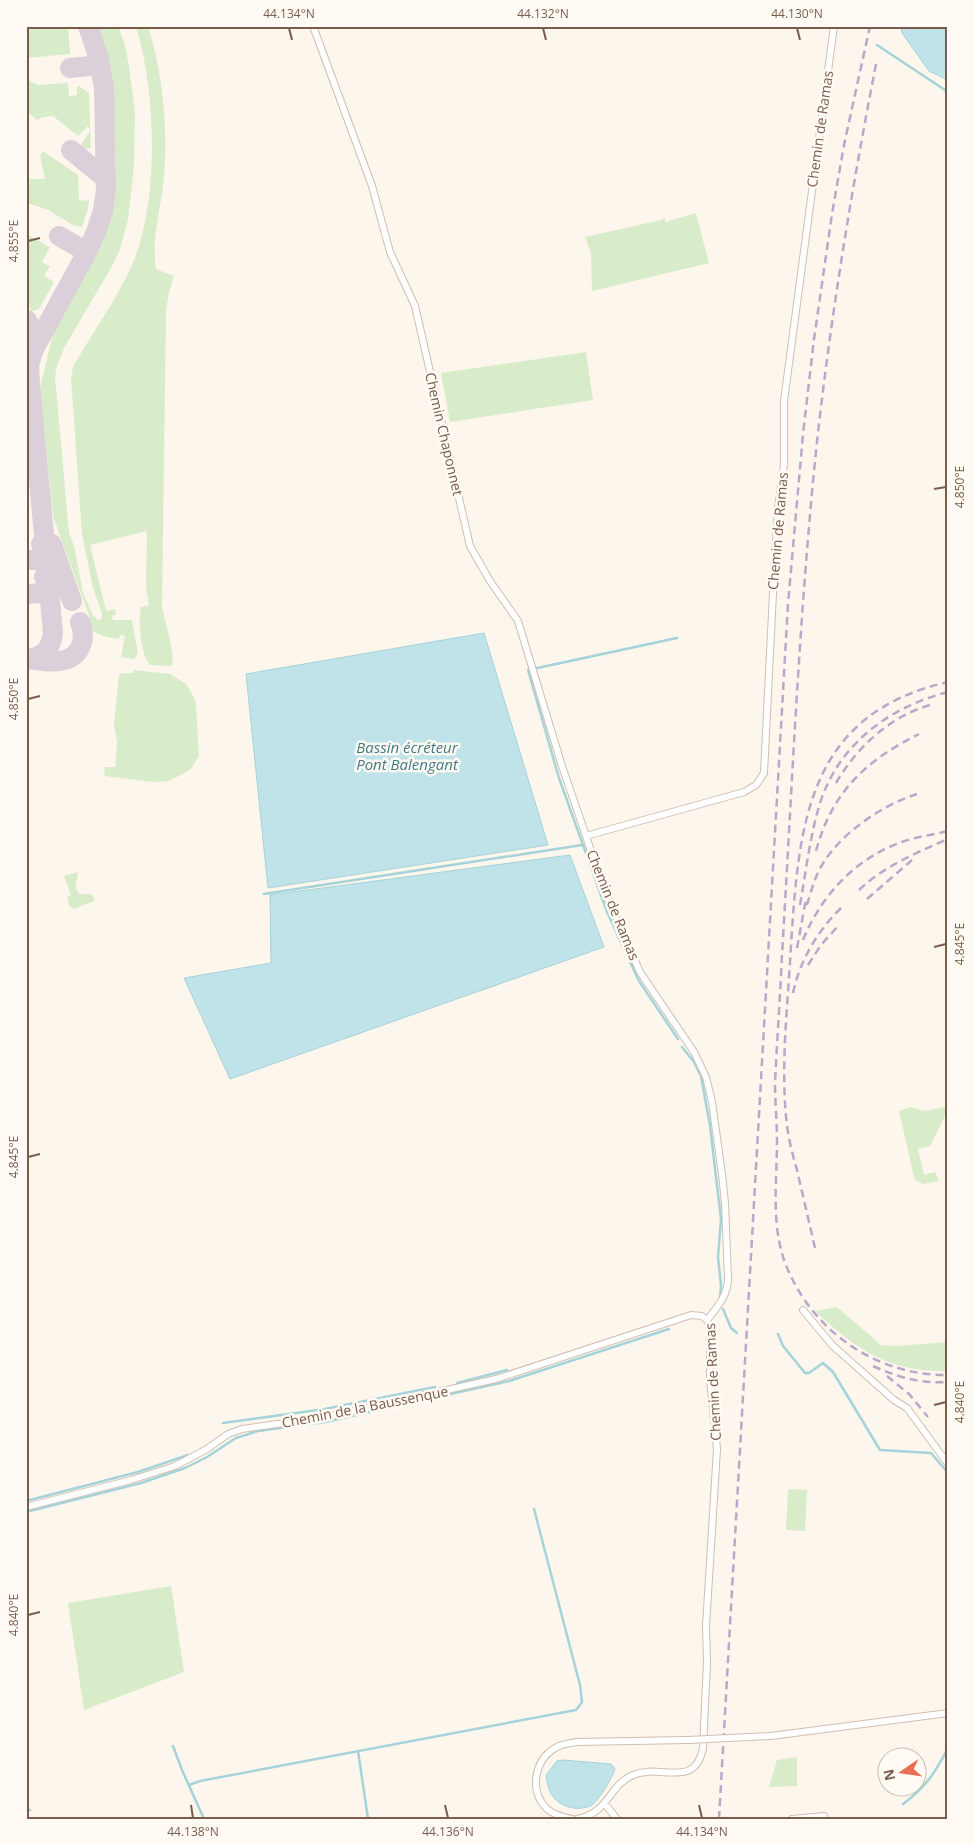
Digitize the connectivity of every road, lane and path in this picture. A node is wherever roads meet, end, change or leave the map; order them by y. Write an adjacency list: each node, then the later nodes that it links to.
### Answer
1 (313, 26): 3 (street, Chemin Chaponnet)
2 (834, 26): 3 (street, Chemin de Ramas)
3 (586, 836): 5 (street, Chemin de Ramas)
4 (803, 1310): 6 (street)
5 (707, 1320): 7 (street, Chemin de la Baussenque); 9 (street, Chemin de Ramas)
6 (948, 1464)
7 (26, 1507)
8 (948, 1713): 11 (street, bridge)
9 (604, 1802): 12 (street, Chemin de Ramas); 13 (street)
10 (824, 1816): 14 (street)
11 (572, 1819)
12 (576, 1819)
13 (617, 1819)
14 (792, 1819)

